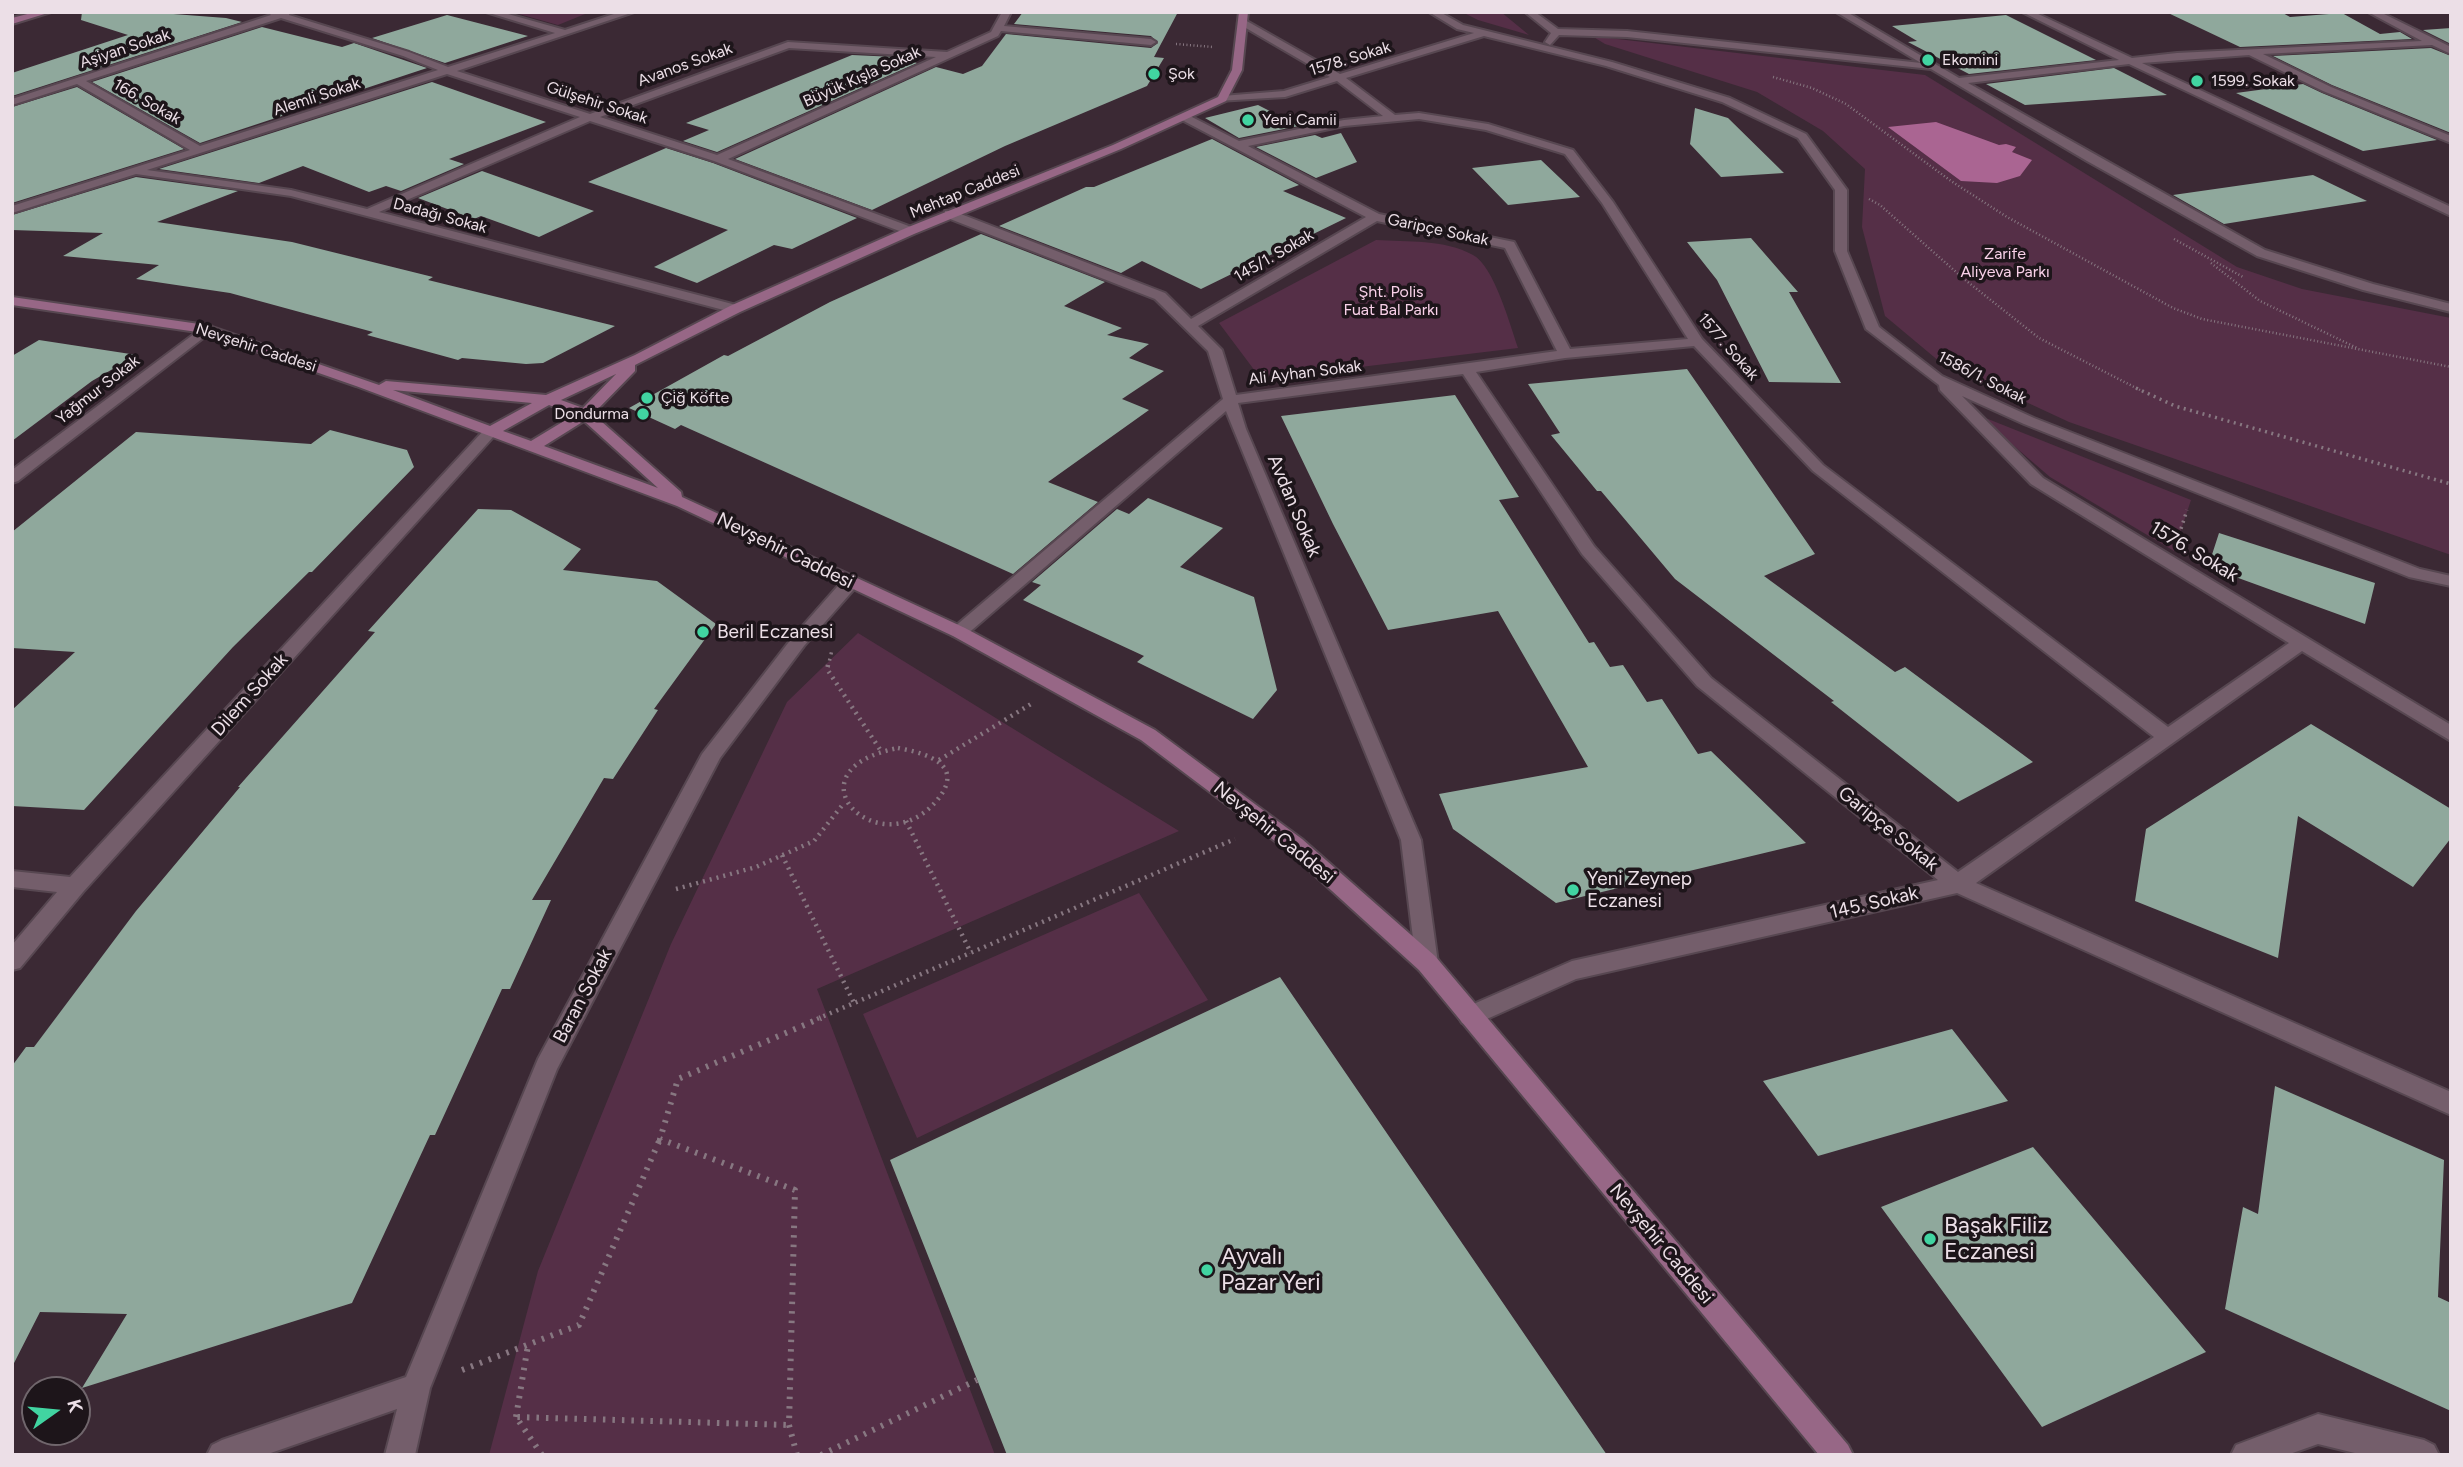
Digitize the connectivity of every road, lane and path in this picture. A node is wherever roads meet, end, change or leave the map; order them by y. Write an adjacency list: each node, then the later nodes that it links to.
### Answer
1 (490, 12): 15 (street)
2 (630, 12): 15 (street, Alemli Sokak)
3 (1007, 12): 13 (street)
4 (1433, 12): 16 (street, 1586/1. Sokak)
5 (1529, 12): 14 (street)
6 (1840, 12): 25 (street)
7 (2026, 12): 24 (street)
8 (2372, 12): 18 (street)
9 (42, 13): 12 (main road)
10 (280, 13): 26 (street, Gülşehir Sokak); 29 (street, Aşiyan Sokak)
11 (1243, 17): 20 (main road); 28 (street)
12 (12, 20)
13 (999, 28): 17 (street); 23 (street, Büyük Kışla Sokak)
14 (1556, 32): 19 (street); 25 (street)
15 (567, 33): 26 (street, Alemli Sokak)
16 (1485, 33): 19 (street, 1586/1. Sokak); 28 (street, 1578. Sokak)
17 (1151, 42): 20 (path)
18 (2430, 43): 21 (street); 22 (street)
19 (1546, 48): 41 (street, 1586/1. Sokak)
20 (1239, 50): 31 (main road)
21 (2246, 50): 24 (street); 36 (street)
22 (2451, 51)
23 (950, 55): 33 (street, Avanos Sokak); 39 (street, Büyük Kışla Sokak)
24 (2131, 60): 30 (street); 43 (street)
25 (1932, 68): 30 (street)
26 (449, 71): 33 (street, Gülşehir Sokak); 38 (street, Alemli Sokak)
27 (1770, 76): 55 (path)
28 (1341, 79): 31 (street, 1578. Sokak); 35 (street)
29 (78, 80): 32 (street, Aşiyan Sokak); 38 (street, 166. Sokak)
30 (1956, 81): 50 (street)
31 (1222, 99): 34 (main road, Mehtap Caddesi)
32 (12, 102)
33 (590, 117): 39 (street, Gülşehir Sokak); 44 (street, Avanos Sokak)
34 (1184, 117): 37 (street, Garipçe Sokak); 45 (main road, Mehtap Caddesi)
35 (1393, 119): 37 (street, 1577. Sokak); 54 (street, 1577. Sokak)
36 (2451, 140)
37 (1238, 145): 46 (street, Garipçe Sokak)
38 (200, 151): 40 (street, Alemli Sokak)
39 (718, 159): 47 (street, Gülşehir Sokak)
40 (133, 172): 42 (street, Alemli Sokak); 44 (street, Dadağı Sokak)
41 (1832, 178): 60 (street, 1586/1. Sokak); 68 (path)
42 (12, 210)
43 (2451, 212)
44 (368, 213): 51 (street, Dadağı Sokak)
45 (949, 215): 47 (main road, Mehtap Caddesi); 52 (street, Avdan Sokak)
46 (1375, 217): 52 (street, 145/1. Sokak); 56 (street, Garipçe Sokak)
47 (910, 231): 51 (main road, Mehtap Caddesi)
48 (2206, 248): 55 (path)
49 (12, 301): 53 (main road, Nevşehir Caddesi)
50 (2451, 308)
51 (735, 309): 57 (main road, Mehtap Caddesi)
52 (1190, 325): 63 (street, Avdan Sokak)
53 (206, 329): 61 (main road, Nevşehir Caddesi); 67 (street, Yağmur Sokak)
54 (1696, 342): 56 (street, Ali Ayhan Sokak); 79 (street, 1577. Sokak)
55 (2364, 351): 58 (path)
56 (1565, 354): 59 (street, Ali Ayhan Sokak)
57 (640, 358): 62 (main road); 64 (main road)
58 (2451, 366)
59 (1467, 369): 63 (street, Ali Ayhan Sokak); 87 (street, Garipçe Sokak)
60 (1937, 379): 69 (street, 1586/1. Sokak); 71 (street, 1576. Sokak)
61 (362, 383): 62 (main road); 65 (main road, Nevşehir Caddesi)
62 (548, 400): 64 (main road); 65 (main road)
63 (1230, 400): 74 (street, Ali Ayhan Sokak); 92 (street, Avdan Sokak)
64 (584, 414): 66 (main road); 70 (main road)
65 (490, 432): 66 (main road, Nevşehir Caddesi); 88 (street, Dilem Sokak)
66 (530, 448): 70 (main road, Nevşehir Caddesi)
67 (12, 478)
68 (2451, 484)
69 (2195, 487): 71 (path); 72 (street, 1586/1. Sokak)
70 (684, 503): 73 (main road, Nevşehir Caddesi)
71 (2171, 563): 75 (street, 1576. Sokak)
72 (2451, 580)
73 (850, 583): 74 (main road, Nevşehir Caddesi); 89 (street, Baran Sokak)
74 (958, 632): 77 (main road, Nevşehir Caddesi)
75 (2302, 643): 78 (street, 1576. Sokak); 79 (street, 145. Sokak)
76 (833, 644): 80 (path)
77 (1059, 688): 81 (path); 84 (main road, Nevşehir Caddesi)
78 (2451, 734)
79 (2168, 737): 87 (street, 145. Sokak)
80 (881, 751): 81 (path); 82 (path)
81 (939, 760): 83 (path)
82 (844, 803): 83 (path); 85 (path)
83 (906, 821): 90 (path)
84 (1268, 825): 90 (path); 92 (main road, Nevşehir Caddesi)
85 (782, 855): 89 (path); 93 (path)
86 (12, 879): 88 (street)
87 (1958, 884): 94 (street, 145. Sokak); 95 (street, Garipçe Sokak)
88 (75, 886): 91 (street, Dilem Sokak)
89 (634, 901): 99 (street, Baran Sokak)
90 (971, 953): 93 (path)
91 (12, 961)
92 (1427, 963): 94 (main road, Nevşehir Caddesi)
93 (854, 1003): 96 (path)
94 (1470, 1016): 107 (main road, Nevşehir Caddesi)
95 (2451, 1104)
96 (660, 1139): 97 (path); 101 (path)
97 (528, 1345): 99 (path); 100 (path)
98 (977, 1380): 106 (path)
99 (416, 1388): 102 (street); 103 (street, Baran Sokak)
100 (516, 1417): 101 (path); 104 (path)
101 (789, 1425): 105 (path)
102 (222, 1455)
103 (400, 1455)
104 (542, 1455)
105 (797, 1455)
106 (821, 1455)
107 (1838, 1455)
108 (2246, 1455): 109 (street)
109 (2424, 1455)

